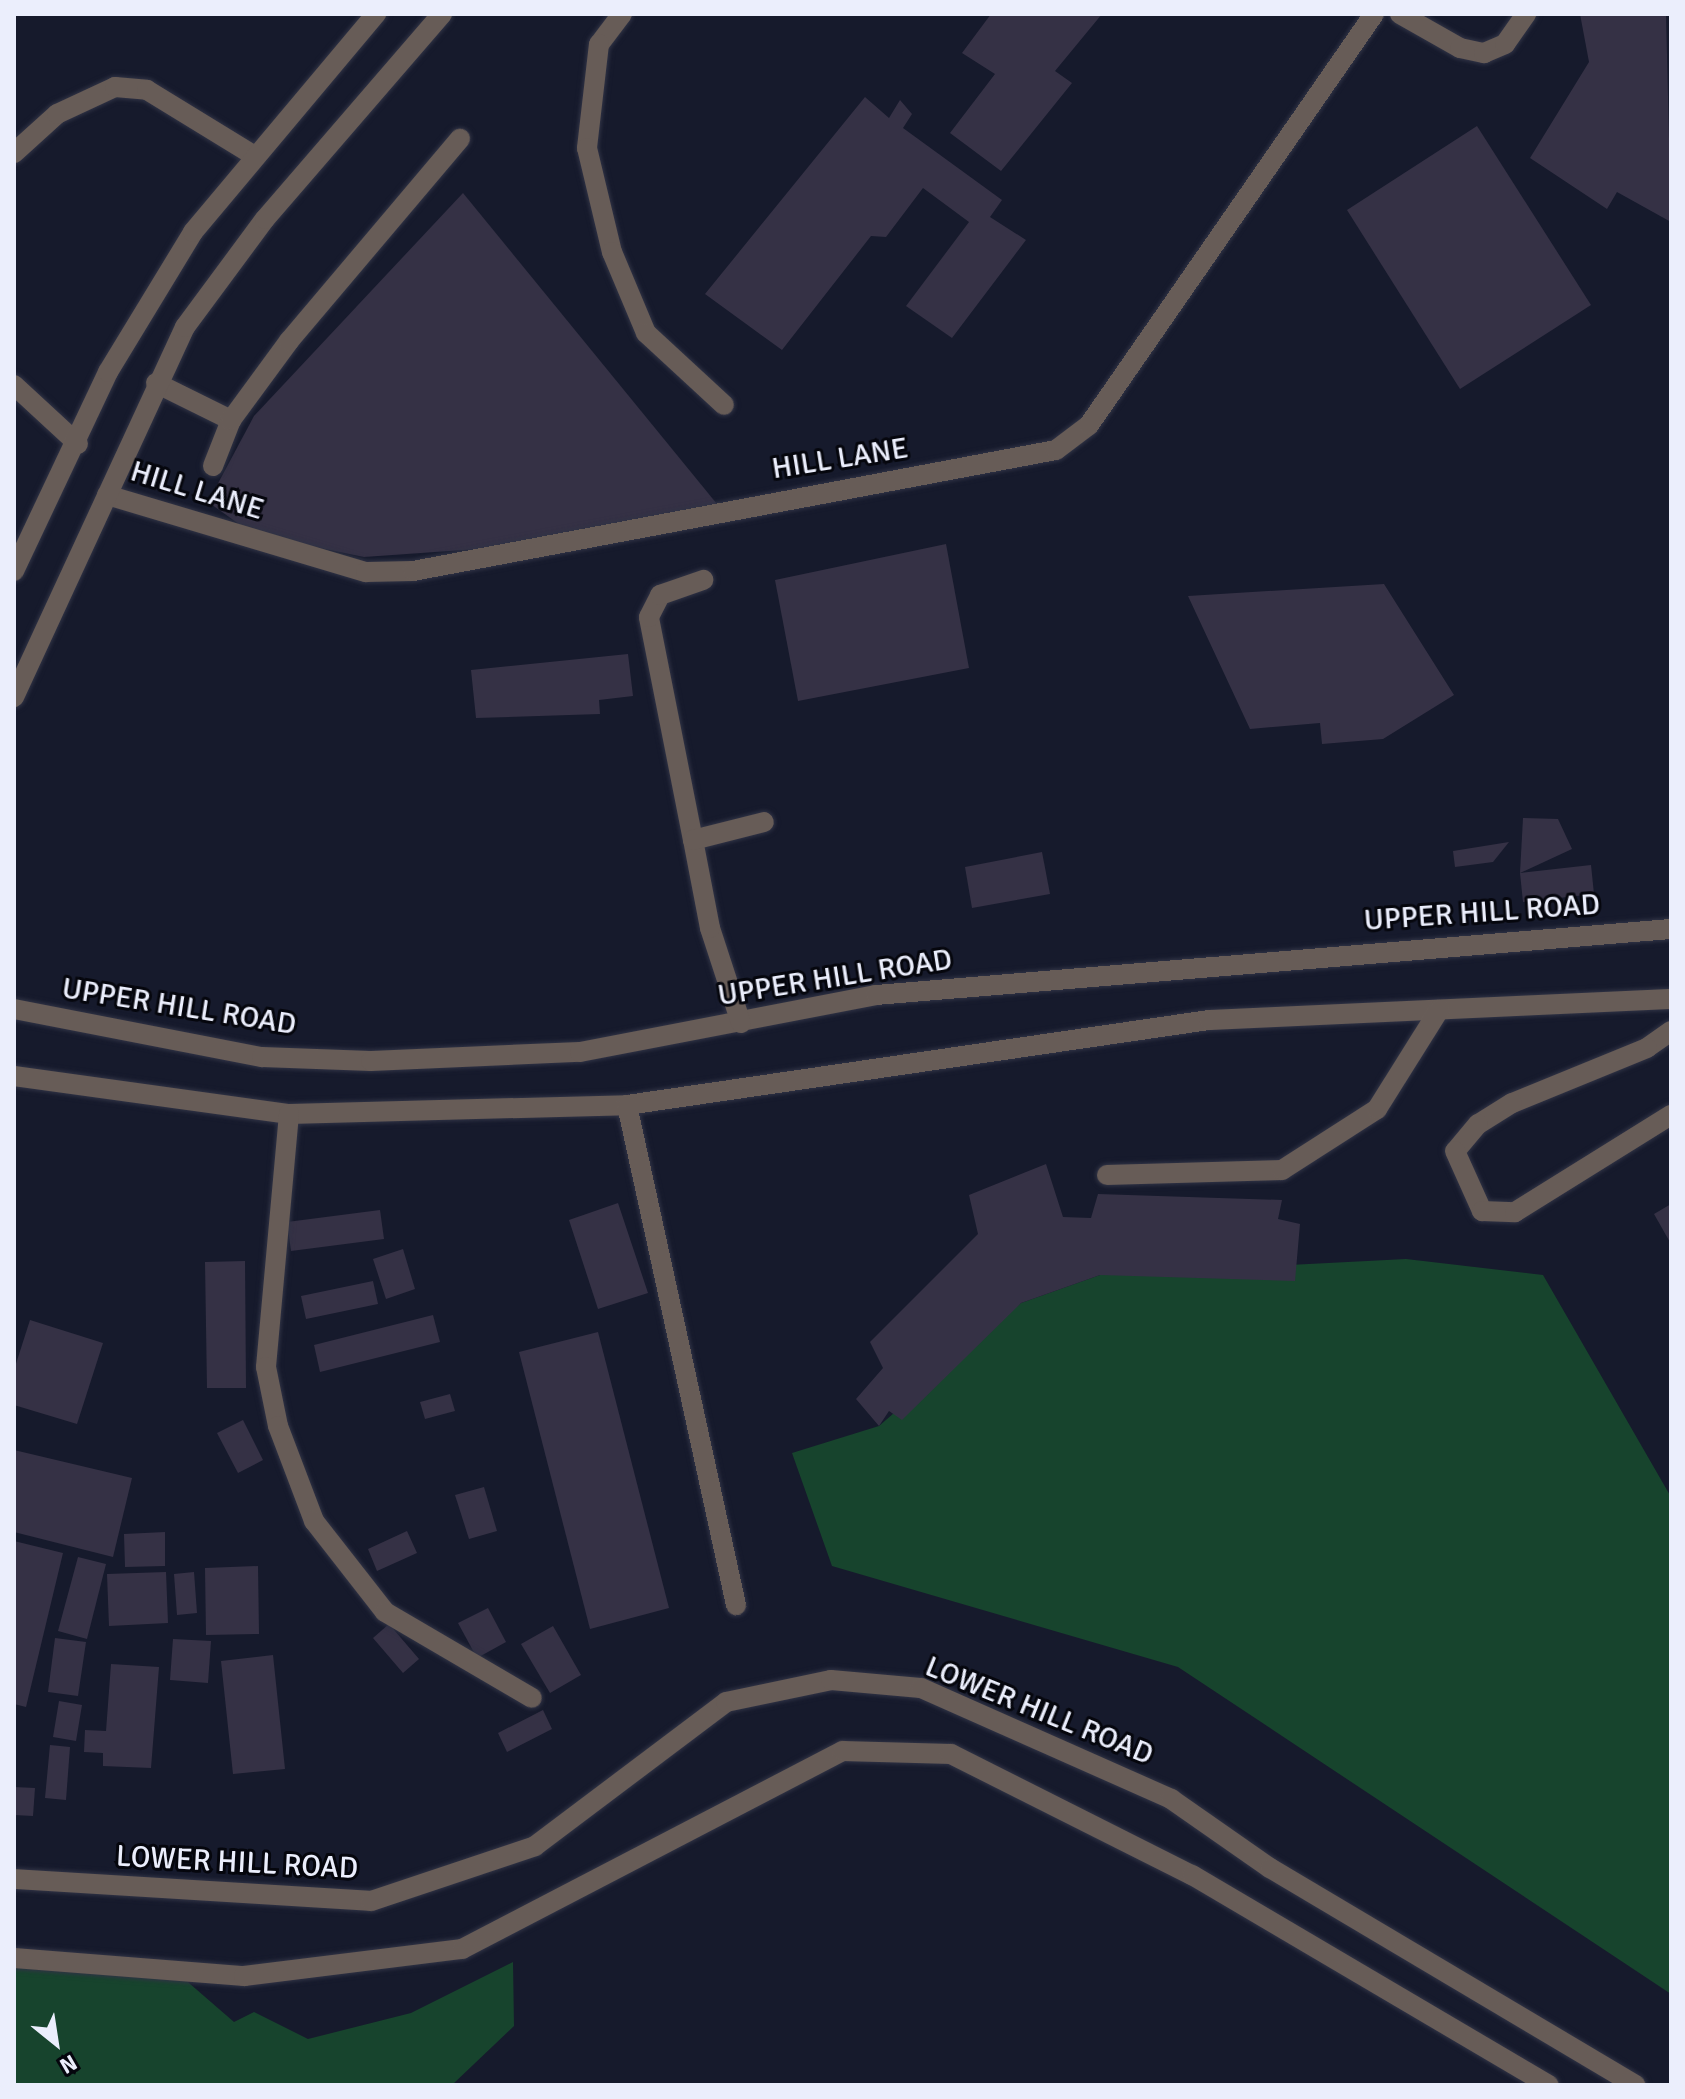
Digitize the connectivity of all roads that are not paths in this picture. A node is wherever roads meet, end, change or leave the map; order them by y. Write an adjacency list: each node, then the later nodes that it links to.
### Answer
1 (376, 14): 9 (street)
2 (442, 14): 10 (street)
3 (622, 14): 12 (street)
4 (1374, 14): 16 (street, HILL LANE)
5 (1400, 14): 6 (street)
6 (1526, 14)
7 (460, 139): 13 (street)
8 (14, 153): 9 (street)
9 (253, 155): 14 (street)
10 (156, 383): 13 (street); 16 (street)
11 (14, 385): 14 (street)
12 (724, 405)
13 (231, 420): 15 (street)
14 (78, 444): 17 (street)
15 (213, 466)
16 (107, 495): 19 (street)
17 (14, 571)
18 (703, 580): 21 (street)
19 (14, 697)
20 (764, 822): 21 (street)
21 (693, 840): 26 (street)
22 (1671, 929): 26 (street, UPPER HILL ROAD)
23 (1671, 999): 25 (street)
24 (14, 1009): 26 (street, UPPER HILL ROAD)
25 (1439, 1010): 29 (street); 32 (street)
26 (741, 1023)
27 (1671, 1031): 31 (street)
28 (14, 1076): 30 (street)
29 (627, 1105): 30 (street); 33 (street)
30 (289, 1114): 34 (street)
31 (1671, 1115)
32 (1107, 1175)
33 (736, 1605)
34 (532, 1698)
35 (14, 1879): 38 (street, LOWER HILL ROAD)
36 (14, 1958): 37 (street)
37 (1549, 2085)
38 (1635, 2085)

